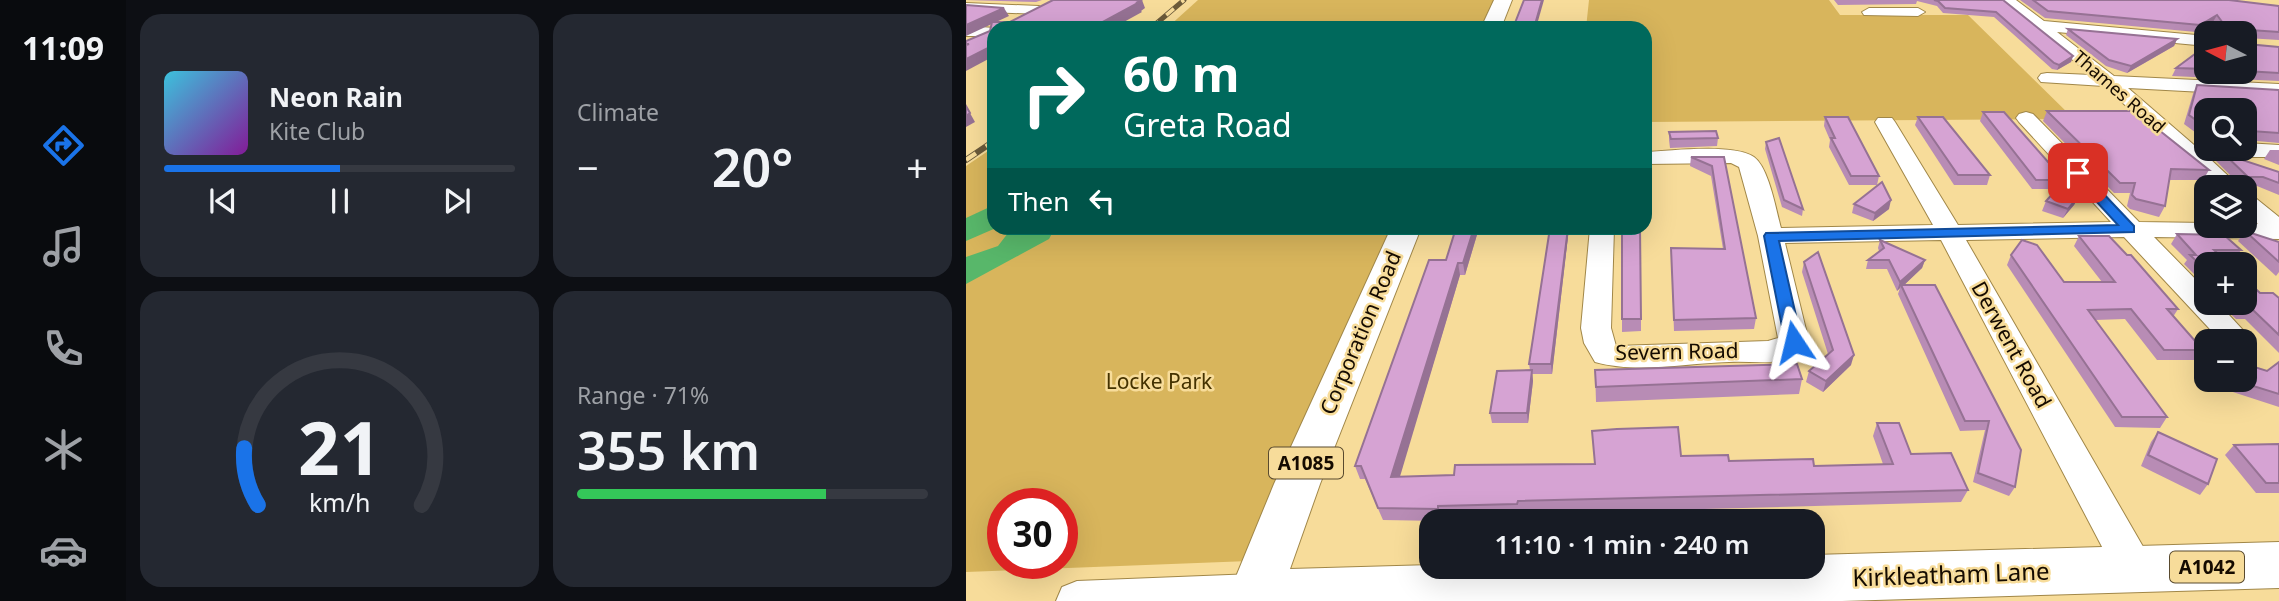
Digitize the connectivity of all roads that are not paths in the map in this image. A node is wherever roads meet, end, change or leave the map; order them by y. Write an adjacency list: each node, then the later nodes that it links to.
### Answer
1 (1503, 0): 9 (main road)
2 (1887, 0): 6 (street)
3 (2007, 0): 10 (street, Thames Road)
4 (966, 7): 8 (street)
5 (1869, 12): 6 (street)
6 (1899, 12): 7 (street)
7 (1918, 12)
8 (1018, 21)
9 (1494, 21)
10 (2043, 26): 14 (street); 17 (street, Thames Road)
11 (987, 29): 12 (street)
12 (966, 31)
13 (987, 35): 15 (street)
14 (2194, 40)
15 (966, 45)
16 (2047, 78): 17 (street)
17 (2108, 80): 18 (street); 24 (street, Thames Road)
18 (2279, 89)
19 (2026, 118): 32 (street)
20 (1885, 122): 34 (street, Derwent Road)
21 (2194, 151): 24 (street)
22 (2257, 151): 23 (street)
23 (2279, 151)
24 (2186, 152): 28 (street, Thames Road)
25 (1652, 158): 37 (street, Severn Road)
26 (2241, 161): 27 (street)
27 (2268, 171)
28 (2214, 175)
29 (2257, 195): 30 (street)
30 (2279, 203)
31 (2257, 211): 33 (street)
32 (2129, 229): 33 (street); 34 (street); 38 (street)
33 (2279, 230)
34 (1950, 233): 37 (street); 40 (street, Derwent Road)
35 (1403, 235): 41 (main road, Corporation Road / A1085)
36 (1602, 235): 37 (street, Severn Road)
37 (1771, 236)
38 (2226, 329)
39 (2279, 565): 40 (main road, Kirkleatham Lane / A1042)
40 (2134, 570): 41 (main road, Kirkleatham Lane / A1042)
41 (1253, 597): 42 (street, Kirkleatham Lane)
42 (1077, 601)

